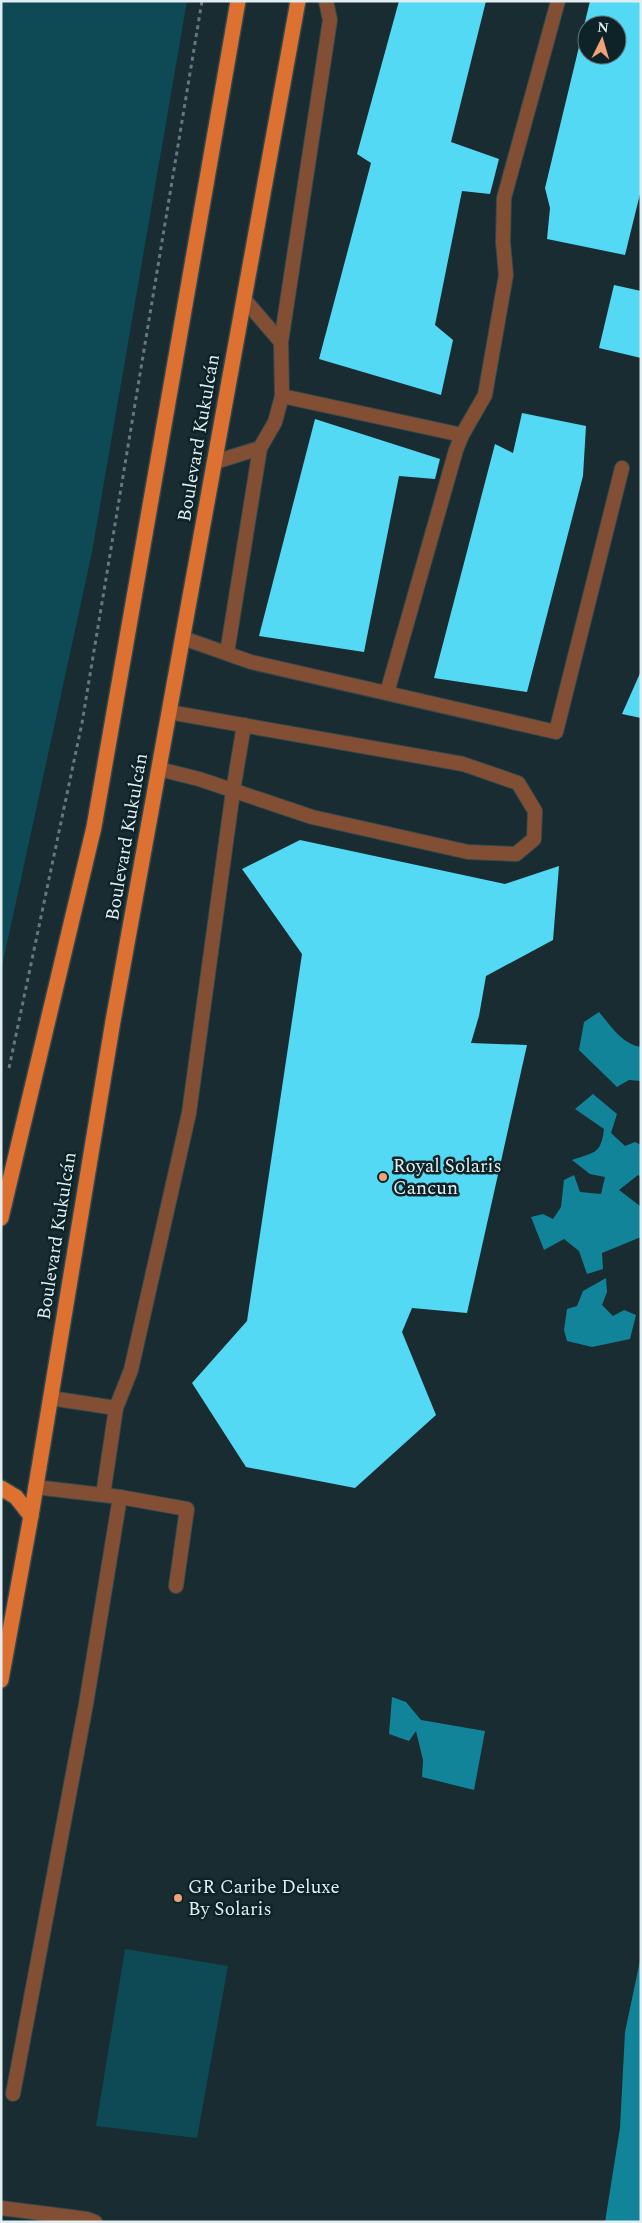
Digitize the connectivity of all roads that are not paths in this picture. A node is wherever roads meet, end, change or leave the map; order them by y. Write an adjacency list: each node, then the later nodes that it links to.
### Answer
1 (238, 1): 19 (main road, Boulevard Kukulcán)
2 (298, 1): 5 (main road, Boulevard Kukulcán)
3 (326, 1): 6 (lane)
4 (558, 1): 8 (lane)
5 (244, 299): 6 (lane); 10 (main road, Boulevard Kukulcán)
6 (282, 342): 7 (lane)
7 (282, 396): 8 (lane); 9 (lane)
8 (462, 435): 14 (lane)
9 (260, 448): 10 (lane); 13 (lane)
10 (215, 462): 12 (main road, Boulevard Kukulcán)
11 (622, 468): 14 (lane)
12 (183, 638): 13 (lane); 15 (main road, Boulevard Kukulcán)
13 (227, 653): 14 (lane)
14 (387, 693)
15 (170, 712): 16 (lane); 17 (main road, Boulevard Kukulcán)
16 (244, 725): 18 (lane); 18 (lane)
17 (159, 768): 18 (lane); 20 (main road, Boulevard Kukulcán)
18 (233, 792): 21 (lane)
19 (1, 1218)
20 (50, 1398): 21 (lane); 22 (main road, Boulevard Kukulcán)
21 (116, 1408): 24 (lane)
22 (36, 1487): 24 (lane); 26 (main road, Boulevard Kukulcán)
23 (1, 1488): 26 (main road)
24 (103, 1495): 25 (lane)
25 (120, 1497): 27 (lane); 29 (lane)
26 (31, 1516): 28 (main road, Boulevard Kukulcán)
27 (176, 1586)
28 (1, 1680)
29 (14, 2094)
30 (1, 2208): 31 (lane)
31 (95, 2222)

